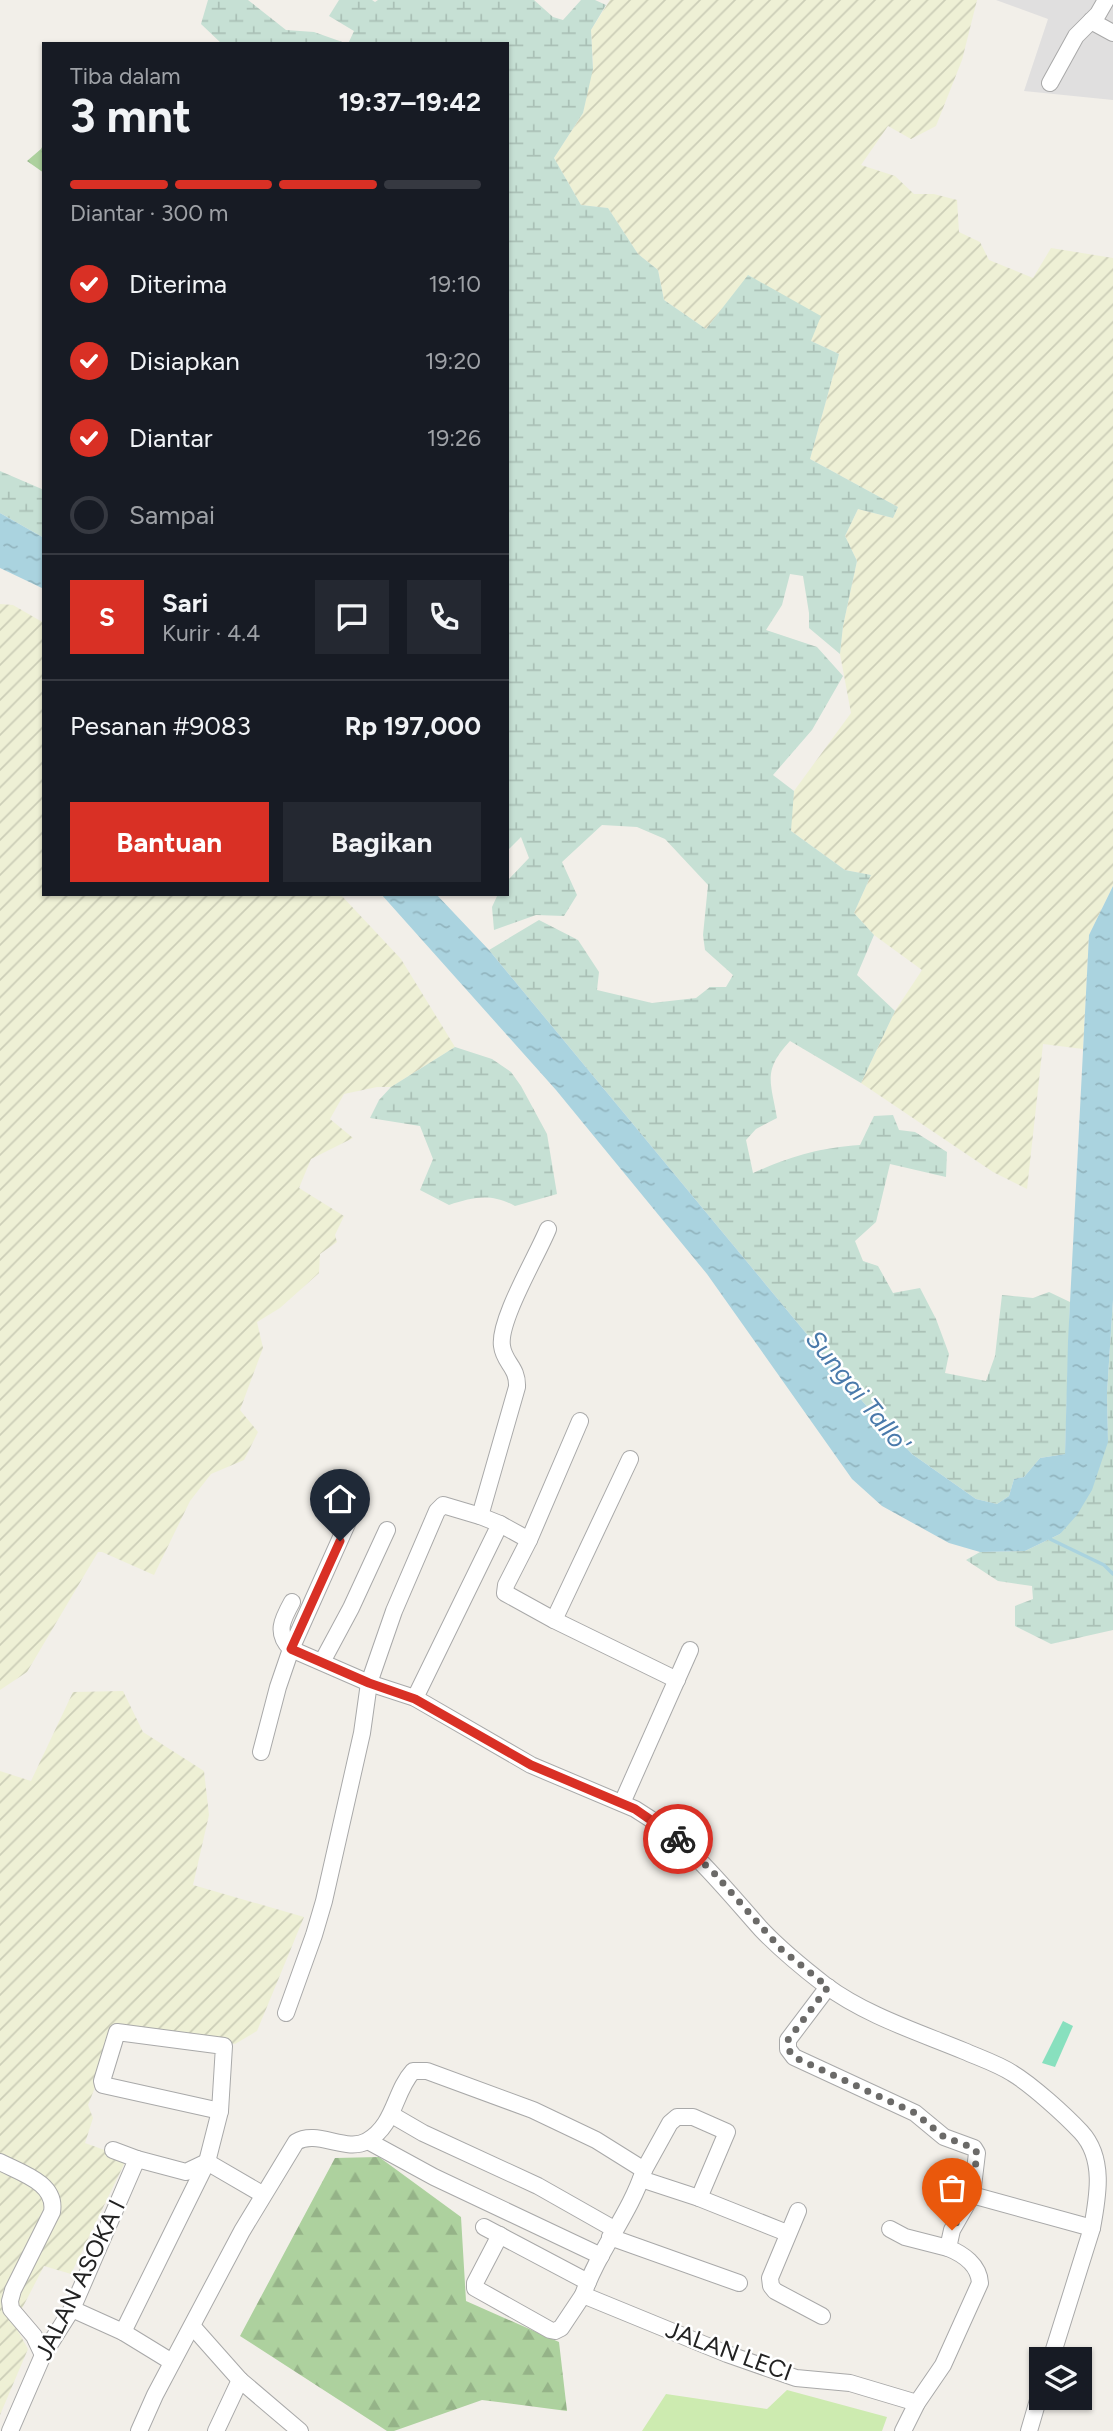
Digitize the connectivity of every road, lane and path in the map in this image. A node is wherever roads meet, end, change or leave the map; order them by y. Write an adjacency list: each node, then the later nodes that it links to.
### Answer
1 (1106, 0): 2 (street)
2 (1091, 21): 3 (street); 4 (street)
3 (1113, 33)
4 (1050, 83)
5 (548, 1229): 9 (street)
6 (580, 1421): 12 (street)
7 (630, 1459): 14 (street)
8 (360, 1495): 15 (street)
9 (480, 1516): 10 (street); 19 (street)
10 (500, 1524): 12 (street); 20 (street)
11 (387, 1530): 17 (street)
12 (528, 1540): 14 (street)
13 (292, 1602): 15 (street)
14 (554, 1620): 18 (street)
15 (291, 1649): 17 (street); 21 (street)
16 (690, 1650): 18 (street)
17 (322, 1662): 19 (street)
18 (677, 1681): 22 (street)
19 (369, 1683): 20 (street); 24 (street)
20 (415, 1699): 22 (street)
21 (261, 1752)
22 (622, 1803): 23 (street)
23 (828, 1987): 34 (street); 38 (street)
24 (286, 2013)
25 (220, 2111): 25 (street); 31 (street)
26 (391, 2115): 27 (street); 32 (street); 40 (street)
27 (368, 2141): 33 (street); 44 (street)
28 (113, 2150): 29 (street)
29 (137, 2159): 31 (street); 47 (street, JALAN ASOKA I)
30 (0, 2162): 52 (street)
31 (208, 2162): 33 (street); 50 (street)
32 (643, 2174): 35 (street); 35 (street); 40 (street)
33 (262, 2194): 49 (street)
34 (972, 2195): 38 (street); 43 (street)
35 (699, 2198): 41 (street)
36 (797, 2211): 41 (street)
37 (484, 2227): 42 (street, JALAN LECI)
38 (1092, 2228): 51 (street)
39 (890, 2229): 43 (street)
40 (612, 2233): 44 (street); 45 (street)
41 (787, 2233): 48 (street)
42 (500, 2235): 46 (street, JALAN LECI); 46 (street)
43 (948, 2248): 55 (street)
44 (601, 2256): 46 (street)
45 (739, 2283)
46 (586, 2289): 55 (street, JALAN LECI)
47 (72, 2309): 50 (street); 52 (street, JALAN ASOKA I)
48 (822, 2316)
49 (193, 2327): 53 (street); 54 (street)
50 (123, 2332): 53 (street)
51 (1055, 2347)
52 (43, 2355): 58 (street, JALAN ASOKA I)
53 (172, 2362): 59 (street)
54 (240, 2380): 57 (street); 60 (street)
55 (917, 2403): 61 (street)
56 (1035, 2410): 62 (street)
57 (289, 2428)
58 (10, 2431)
59 (139, 2431)
60 (216, 2431)
61 (902, 2431)
62 (1029, 2431)

